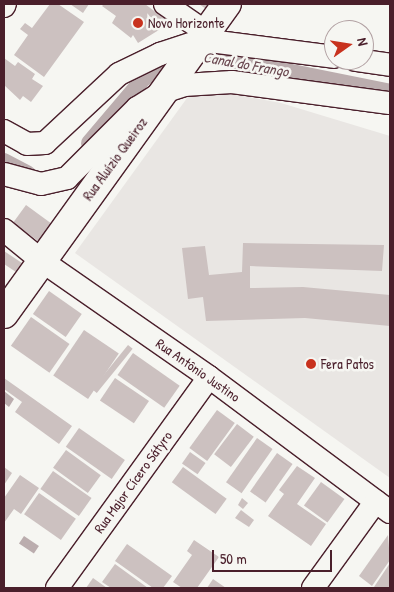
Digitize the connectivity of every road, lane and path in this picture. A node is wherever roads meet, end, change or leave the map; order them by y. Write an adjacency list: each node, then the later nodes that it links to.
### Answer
1 (165, 4): 3 (street)
2 (227, 4): 3 (main road, Rua Aluízio Queiroz)
3 (202, 41): 4 (street); 7 (main road, Rua Aluízio Queiroz); 9 (street)
4 (324, 56)
5 (374, 62): 6 (street)
6 (390, 64)
7 (171, 82): 8 (street); 10 (street); 12 (main road, Rua Aluízio Queiroz)
8 (390, 103)
9 (4, 131)
10 (4, 174)
11 (4, 230): 12 (street, Rua Antônio Justino)
12 (42, 262): 13 (main road, Rua Aluízio Queiroz); 14 (street, Rua Antônio Justino)
13 (4, 314)
14 (209, 377): 15 (street, Rua Antônio Justino); 16 (street, Rua Major Cícero Sátyro)
15 (383, 506): 17 (street)
16 (57, 588)
17 (313, 588)

